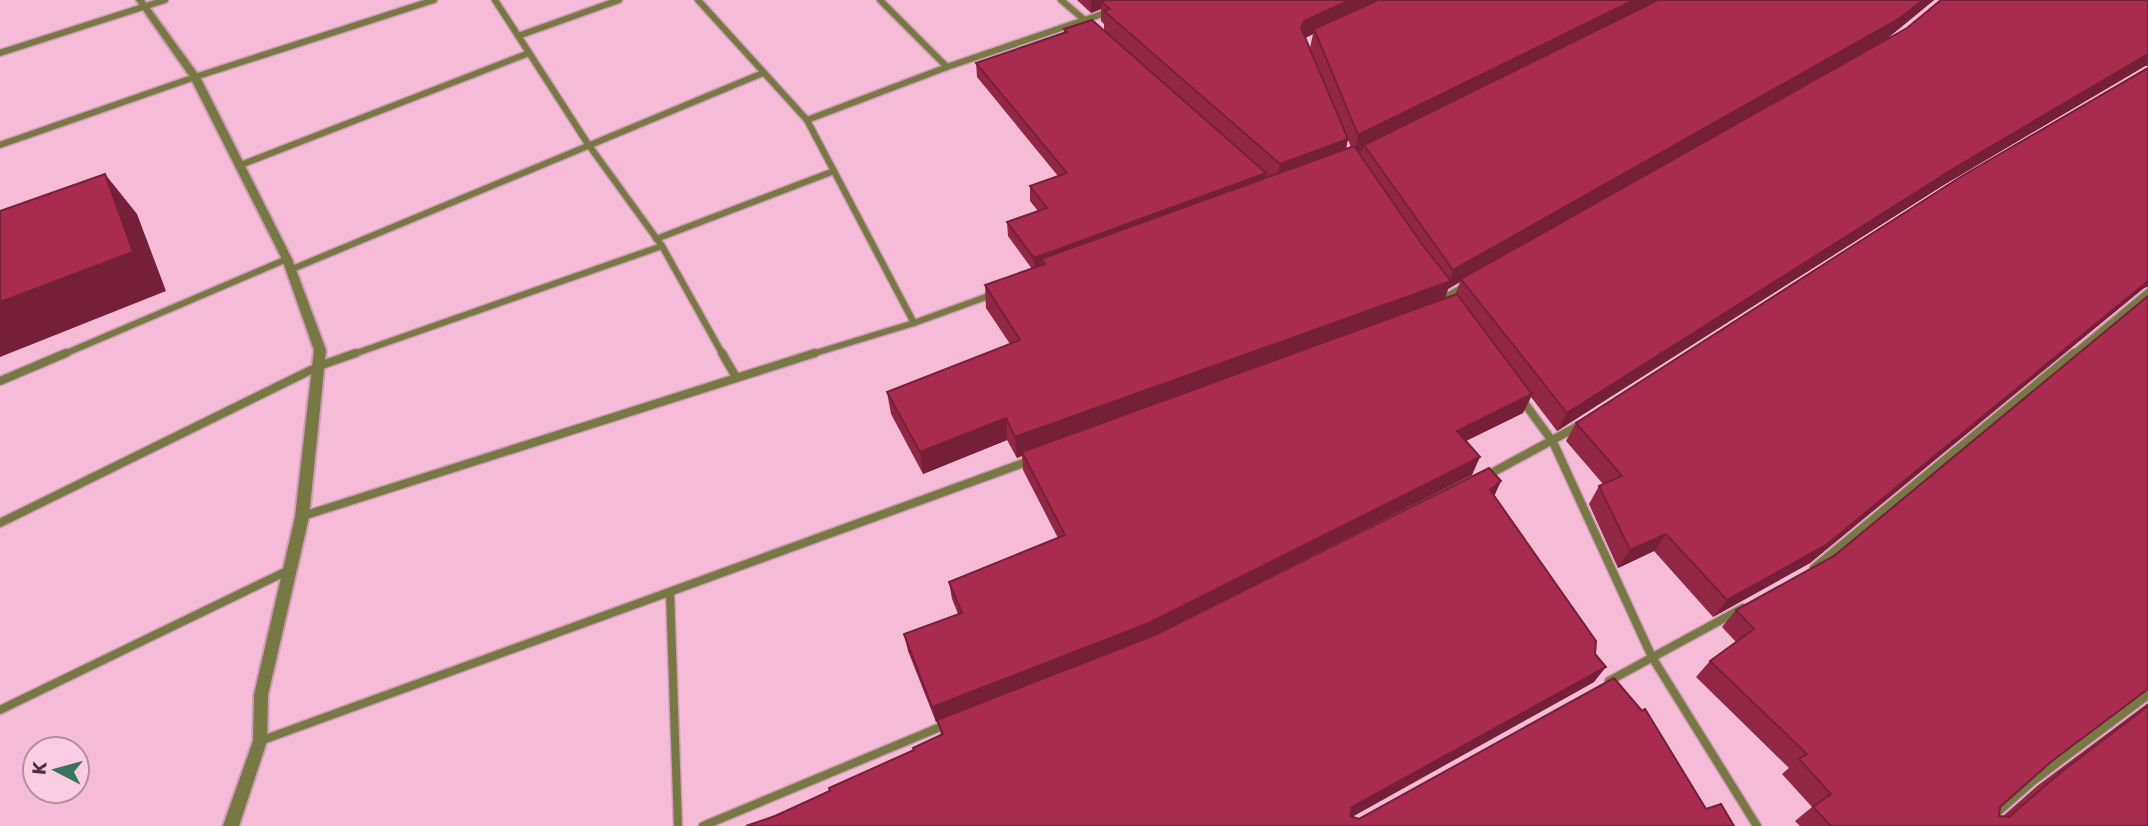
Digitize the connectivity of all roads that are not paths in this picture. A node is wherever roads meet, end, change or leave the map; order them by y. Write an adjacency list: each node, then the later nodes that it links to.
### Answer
1 (165, 0): 8 (street)
2 (434, 0): 17 (street)
3 (495, 0): 12 (street)
4 (619, 0): 12 (street)
5 (698, 0): 16 (street)
6 (880, 0): 15 (street)
7 (1061, 0): 10 (street)
8 (143, 3): 13 (street); 17 (street)
9 (1117, 8): 10 (street)
10 (1086, 21): 11 (street); 15 (street)
11 (1096, 30)
12 (518, 36): 14 (street)
13 (0, 53)
14 (530, 53): 19 (street); 21 (street)
15 (947, 67): 18 (street)
16 (764, 72): 18 (street); 19 (street)
17 (195, 77): 20 (street); 21 (street)
18 (807, 121): 22 (street)
19 (588, 144): 23 (street); 25 (street)
20 (0, 145)
21 (238, 166): 25 (street)
22 (834, 171): 23 (street); 32 (street)
23 (656, 239): 24 (street)
24 (662, 246): 33 (street); 34 (street)
25 (288, 264): 33 (street); 35 (street)
26 (1471, 282): 30 (street)
27 (1440, 287): 30 (street)
28 (1004, 290): 32 (street)
29 (2148, 292): 44 (street)
30 (1447, 296): 31 (street)
31 (1453, 306)
32 (914, 323): 34 (street)
33 (319, 366): 41 (street); 42 (street)
34 (736, 377): 41 (street)
35 (0, 381)
36 (1514, 390): 38 (street)
37 (1587, 420): 38 (street)
38 (1553, 442): 40 (street); 47 (street)
39 (1036, 458): 45 (street)
40 (1479, 479)
41 (302, 517): 43 (street)
42 (0, 523)
43 (289, 570): 50 (street); 52 (street)
44 (1802, 575)
45 (670, 592): 52 (street); 54 (street)
46 (1756, 600): 47 (street)
47 (1652, 657): 48 (street); 56 (street)
48 (1603, 684)
49 (2148, 695): 57 (street)
50 (0, 710)
51 (949, 724): 55 (street)
52 (260, 741): 53 (street)
53 (229, 825)
54 (678, 826)
55 (704, 826)
56 (1757, 826)
57 (1982, 826)

